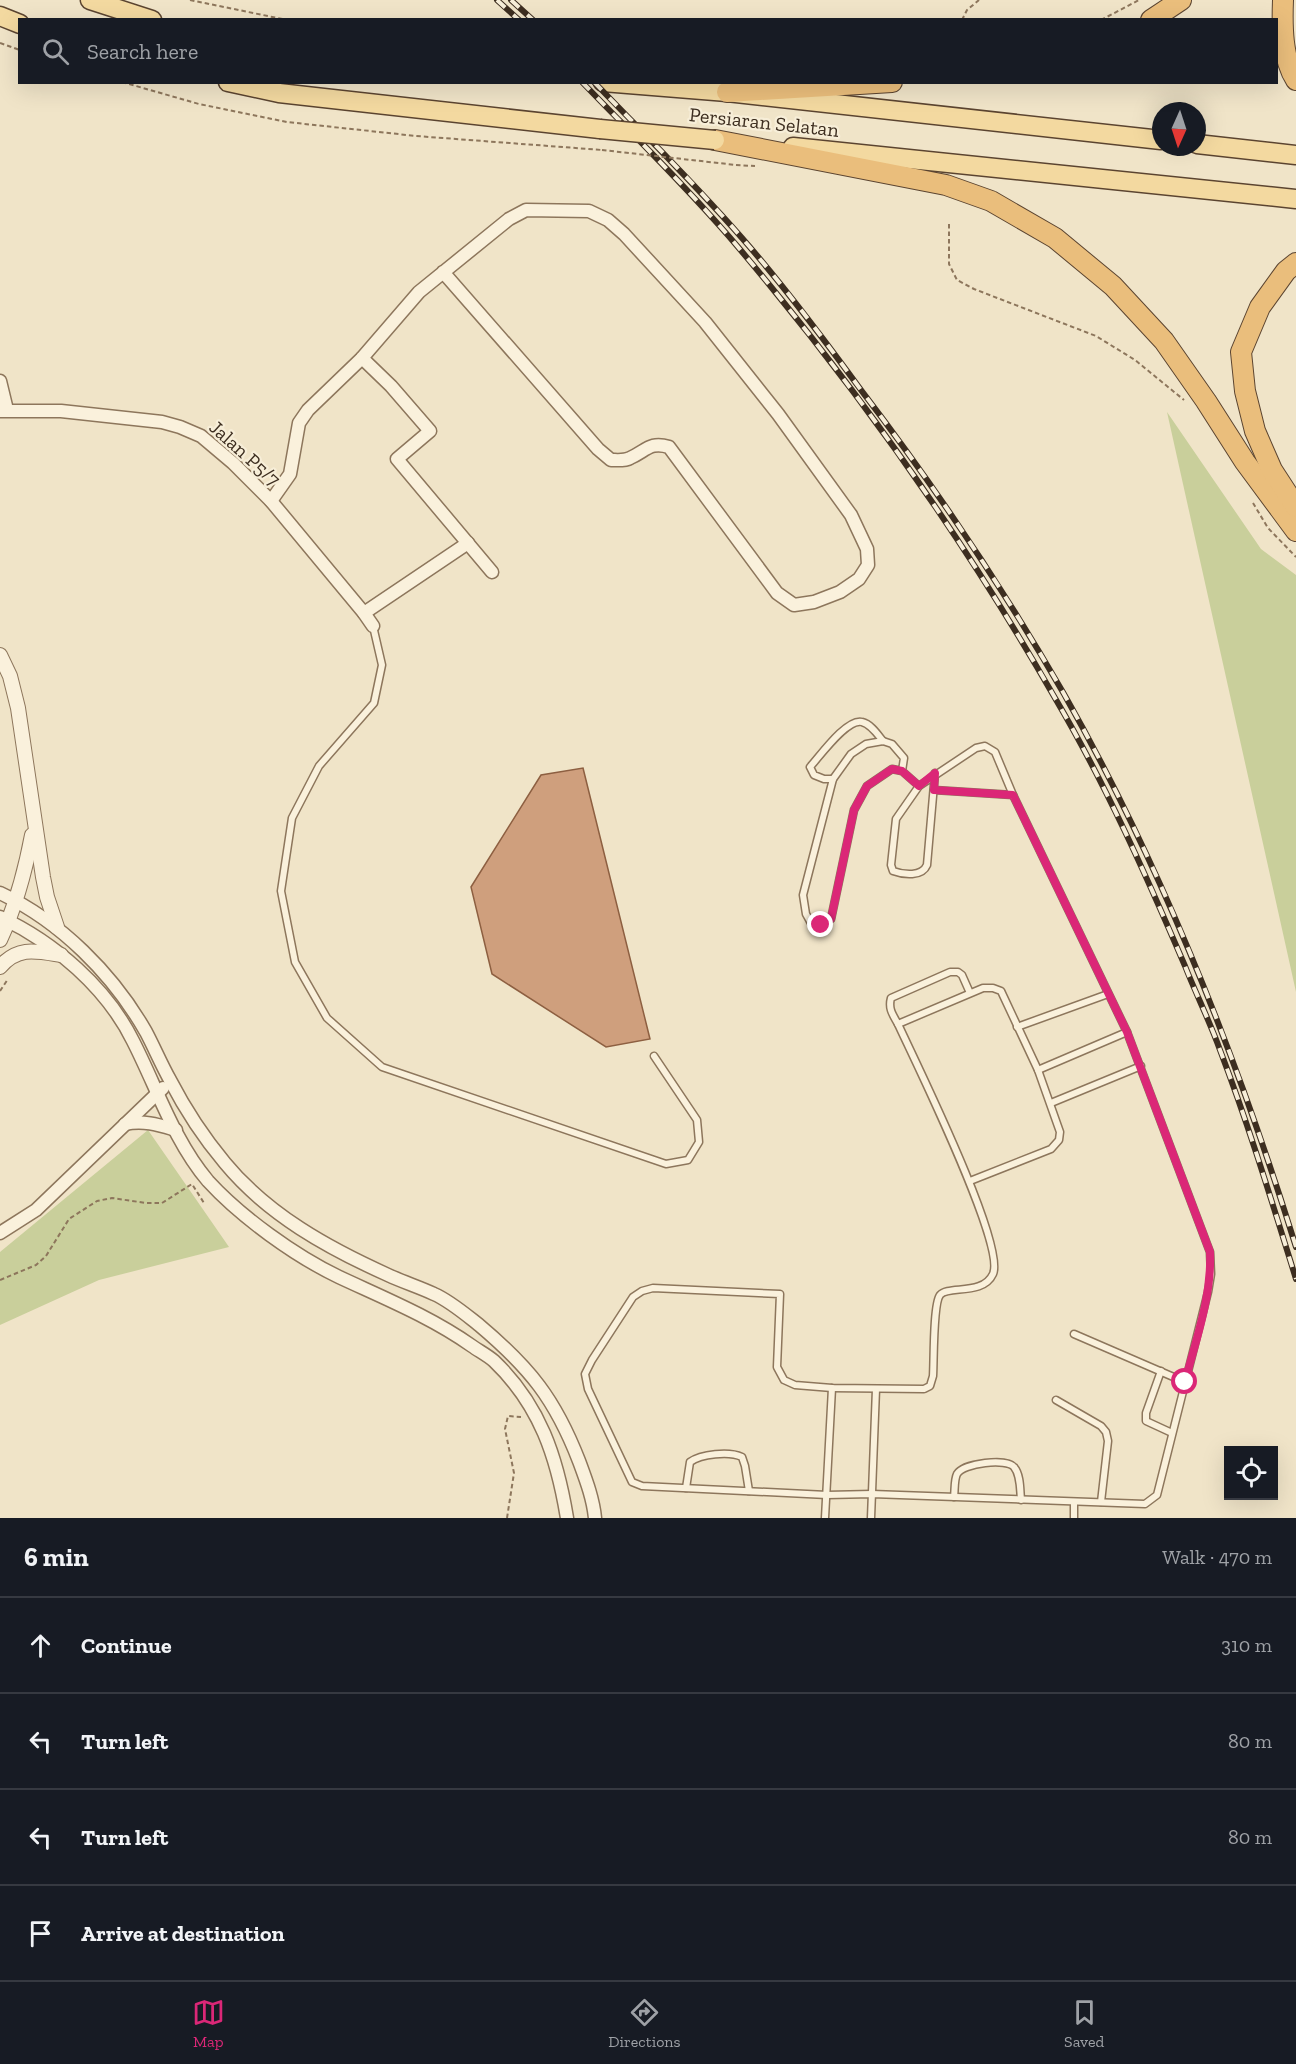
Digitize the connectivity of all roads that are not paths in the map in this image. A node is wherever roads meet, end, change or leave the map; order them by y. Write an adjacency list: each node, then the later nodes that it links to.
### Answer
1 (90, 0): 5 (main road)
2 (1181, 0): 6 (highway)
3 (1282, 0): 8 (highway)
4 (0, 16): 7 (main road)
5 (146, 18)
6 (1154, 18)
7 (18, 23)
8 (1296, 80)
9 (237, 84): 14 (main road, Persiaran Selatan, bridge)
10 (627, 84): 12 (main road, Persiaran Selatan)
11 (858, 84): 12 (highway)
12 (727, 92): 13 (main road, Persiaran Selatan)
13 (1152, 139)
14 (715, 140): 17 (main road, Persiaran Selatan); 25 (highway)
15 (1206, 145): 16 (main road)
16 (1296, 155)
17 (1296, 199)
18 (1296, 263): 24 (highway)
19 (443, 273): 19 (street); 20 (street)
20 (362, 358): 23 (street); 26 (street)
21 (0, 381): 22 (street)
22 (3, 410): 23 (street, Jalan P5/7)
23 (271, 501): 28 (street, Jalan P5/7)
24 (1296, 507)
25 (1296, 531)
26 (468, 543): 27 (street); 28 (street)
27 (492, 572)
28 (364, 613): 29 (street, Jalan P5/7)
29 (373, 627): 51 (lane)
30 (0, 655): 38 (street)
31 (883, 741): 32 (lane); 34 (lane); 34 (lane)
32 (902, 771): 34 (lane); 35 (lane)
33 (935, 773): 35 (lane); 36 (lane); 37 (lane)
34 (833, 778)
35 (919, 786): 36 (lane)
36 (934, 790): 37 (lane)
37 (1013, 795): 47 (lane)
38 (35, 824): 40 (street); 42 (street)
39 (0, 893): 40 (street)
40 (16, 901): 41 (street); 42 (street)
41 (5, 919): 43 (street); 44 (street)
42 (57, 927): 54 (street)
43 (0, 940)
44 (61, 955): 45 (street); 55 (street)
45 (0, 967)
46 (970, 993): 48 (lane); 48 (lane); 49 (lane)
47 (1108, 994): 49 (lane); 50 (lane)
48 (898, 1024): 59 (lane)
49 (1017, 1027): 53 (lane)
50 (1127, 1032): 52 (lane); 53 (lane)
51 (654, 1056)
52 (1141, 1066): 56 (lane); 63 (lane)
53 (1038, 1071): 56 (lane)
54 (171, 1082): 55 (street); 77 (street)
55 (157, 1092): 57 (street); 58 (street)
56 (1051, 1102): 59 (lane)
57 (125, 1124): 58 (street); 60 (street)
58 (176, 1130): 76 (street)
59 (970, 1181): 65 (lane)
60 (0, 1233)
61 (1074, 1334): 62 (lane)
62 (1161, 1371): 63 (lane); 67 (lane)
63 (1185, 1382): 67 (lane)
64 (832, 1388): 65 (lane); 68 (lane); 71 (lane)
65 (876, 1389): 70 (lane)
66 (1056, 1400): 75 (lane)
67 (1172, 1433): 75 (lane)
68 (686, 1488): 69 (lane); 69 (lane)
69 (749, 1491): 71 (lane)
70 (872, 1494): 71 (lane); 72 (lane); 79 (lane)
71 (827, 1495): 78 (lane)
72 (954, 1497): 73 (lane); 73 (lane)
73 (1021, 1500): 74 (lane)
74 (1074, 1502): 75 (lane); 80 (lane)
75 (1101, 1502)
76 (567, 1518)
77 (595, 1518)
78 (825, 1518)
79 (871, 1518)
80 (1074, 1518)

